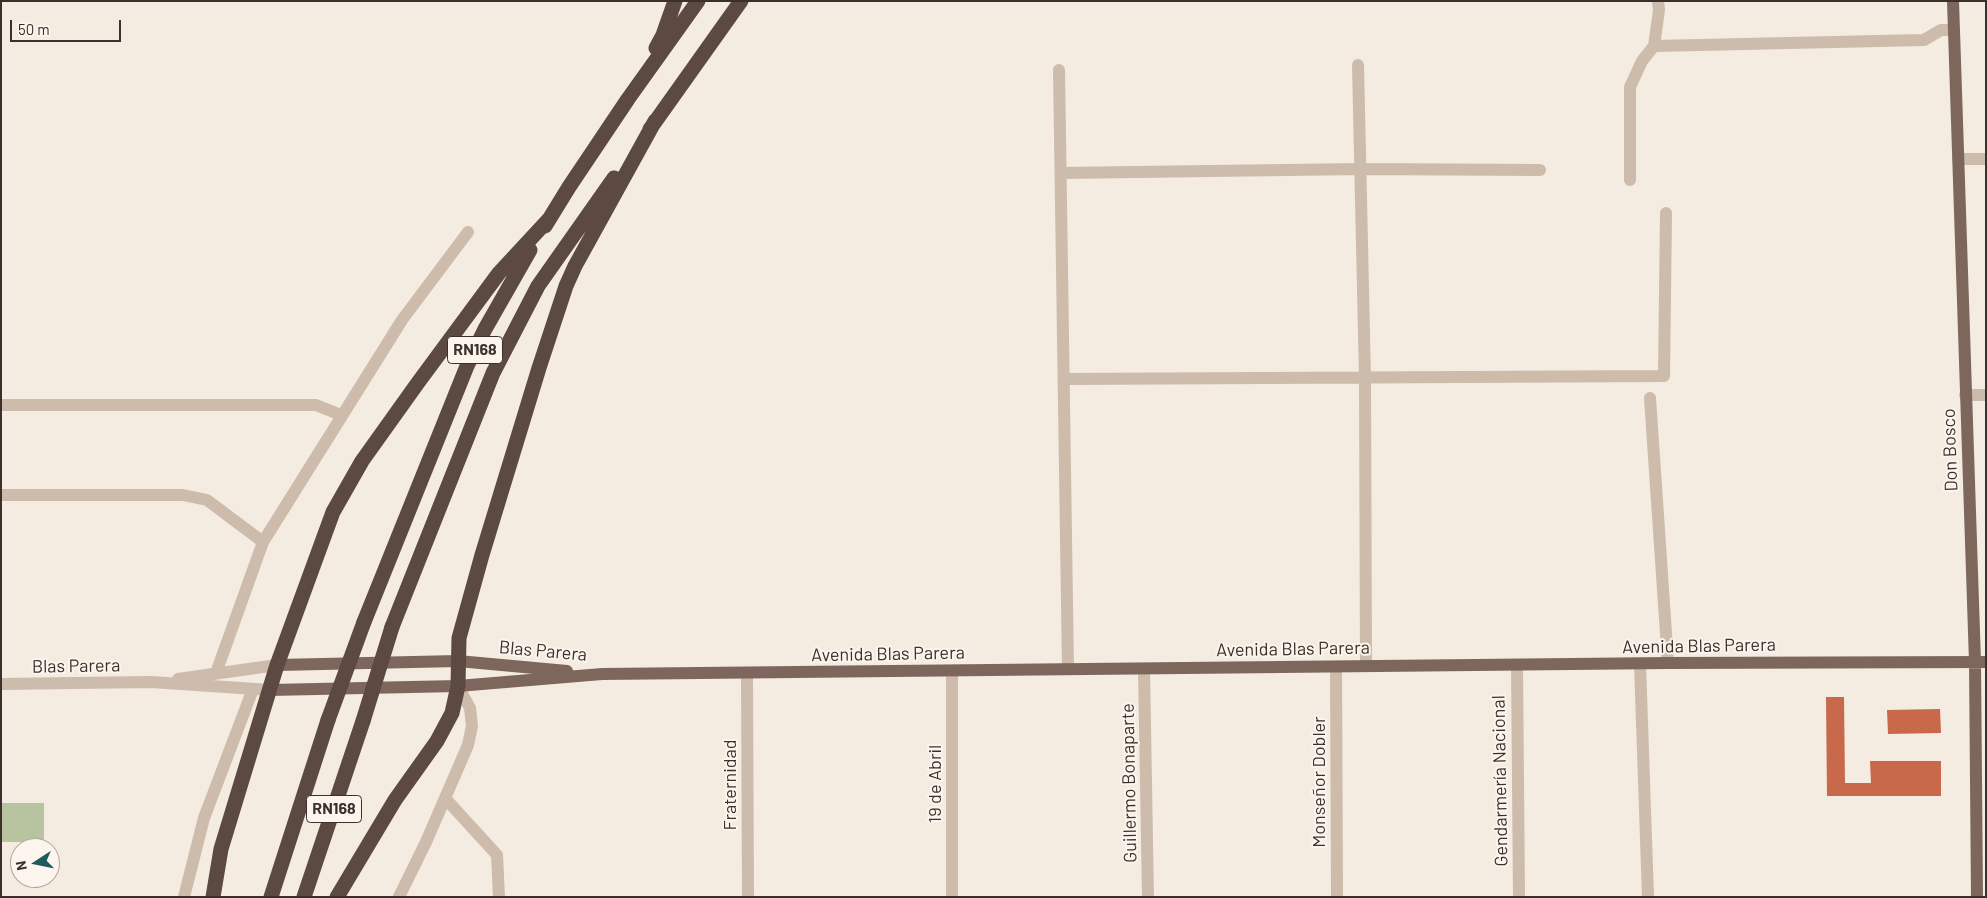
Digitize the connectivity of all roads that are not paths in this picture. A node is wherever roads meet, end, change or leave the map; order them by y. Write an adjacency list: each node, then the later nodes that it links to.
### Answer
1 (675, 1): 10 (highway, RN168)
2 (698, 1): 10 (highway)
3 (740, 1): 11 (highway, RN168)
4 (1952, 1): 6 (main road, Don Bosco)
5 (1658, 6): 7 (street)
6 (1954, 30): 7 (street); 12 (main road, Don Bosco)
7 (1654, 46): 17 (street)
8 (1358, 65): 14 (street)
9 (1059, 70): 16 (street)
10 (628, 99): 19 (highway, RN168)
11 (656, 122): 30 (highway); 54 (highway, RN168, bridge)
12 (1958, 159): 13 (street); 23 (main road, Don Bosco)
13 (1986, 159)
14 (1360, 169): 15 (street); 16 (street); 21 (street)
15 (1540, 170)
16 (1061, 174): 22 (street)
17 (1630, 180)
18 (1666, 213): 21 (street)
19 (550, 218): 34 (highway); 53 (highway, RN168, bridge)
20 (468, 232): 27 (street)
21 (1365, 378): 22 (street); 36 (street)
22 (1064, 379): 38 (street)
23 (1965, 395): 24 (street); 31 (main road, Don Bosco)
24 (1986, 395)
25 (1650, 398): 32 (street)
26 (1, 405): 27 (street)
27 (341, 415): 29 (street)
28 (1, 494): 29 (street)
29 (263, 542): 41 (street)
30 (458, 661): 34 (main road, Blas Parera); 42 (main road, Blas Parera); 46 (highway)
31 (1980, 662): 32 (main road, Avenida Blas Parera); 50 (main road, Don Bosco)
32 (1668, 663): 33 (main road, Avenida Blas Parera)
33 (1640, 664): 35 (main road, Avenida Blas Parera); 63 (street)
34 (277, 665): 41 (street, Blas Parera); 48 (highway)
35 (1516, 665): 36 (main road, Avenida Blas Parera); 62 (street, Gendarmería Nacional)
36 (1366, 666): 37 (main road, Avenida Blas Parera)
37 (1336, 667): 39 (main road, Avenida Blas Parera); 61 (street, Monseñor Dobler)
38 (1068, 669): 39 (main road, Avenida Blas Parera); 40 (main road, Avenida Blas Parera)
39 (1144, 669): 60 (street, Guillermo Bonaparte)
40 (952, 671): 43 (main road, Avenida Blas Parera); 59 (street, 19 de Abril)
41 (216, 673): 44 (street, Blas Parera)
42 (602, 674): 43 (main road, Avenida Blas Parera); 46 (main road, Blas Parera)
43 (747, 674): 58 (street, Fraternidad)
44 (151, 682): 45 (street, Blas Parera); 47 (street, Blas Parera)
45 (1, 684)
46 (458, 686): 48 (main road, Blas Parera); 49 (street); 55 (highway)
47 (253, 689): 48 (street, Blas Parera); 51 (street)
48 (270, 690): 52 (highway)
49 (445, 798): 56 (street); 57 (street)
50 (1981, 818): 64 (main road, Don Bosco)
51 (184, 897)
52 (213, 897)
53 (271, 897)
54 (304, 897)
55 (338, 897)
56 (399, 897)
57 (499, 897)
58 (748, 897)
59 (952, 897)
60 (1148, 897)
61 (1337, 897)
62 (1519, 897)
63 (1648, 897)
64 (1977, 897)

